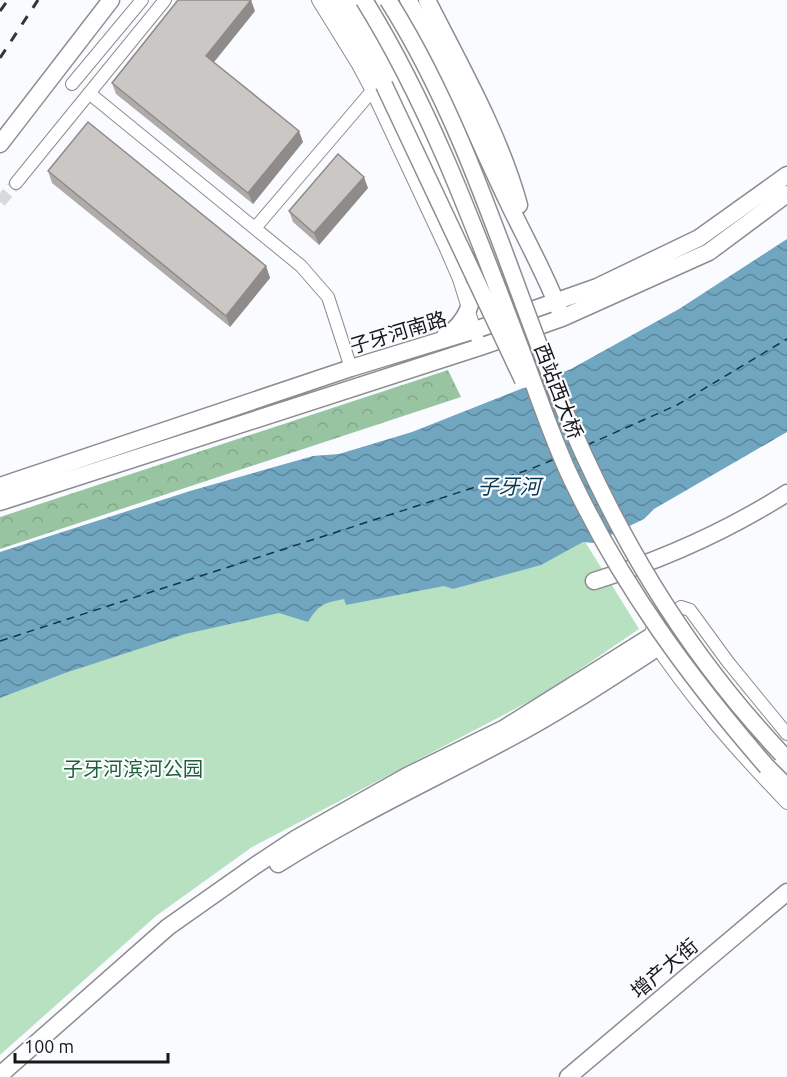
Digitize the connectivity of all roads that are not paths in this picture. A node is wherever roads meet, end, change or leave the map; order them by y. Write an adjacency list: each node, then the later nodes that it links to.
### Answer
1 (111, 0): 14 (main road)
2 (142, 0): 11 (street)
3 (165, 0): 13 (street)
4 (318, 0): 12 (street)
5 (332, 0): 12 (main road)
6 (349, 0): 20 (main road)
7 (364, 0): 29 (main road, 西站西大桥, bridge)
8 (388, 0): 39 (main road, 西站西大桥, bridge)
9 (408, 0): 19 (main road)
10 (427, 0): 19 (main road)
11 (72, 84)
12 (378, 88): 18 (street); 22 (street); 29 (main road, bridge)
13 (89, 93): 16 (street); 18 (street)
14 (0, 144)
15 (787, 175): 21 (main road, 子牙河南路)
16 (16, 183)
17 (787, 194): 21 (main road, 子牙河南路)
18 (255, 228): 28 (street)
19 (528, 238): 21 (main road)
20 (476, 261): 22 (main road); 23 (main road)
21 (554, 308): 23 (main road, 子牙河南路); 25 (main road)
22 (468, 309): 24 (street); 26 (main road)
23 (503, 320): 24 (main road, 子牙河南路); 25 (main road)
24 (475, 330): 26 (main road, 子牙河南路); 27 (street)
25 (515, 335): 27 (main road, 子牙河南路)
26 (434, 343): 28 (main road, 子牙河南路)
27 (480, 347): 32 (main road, 子牙河南路)
28 (351, 369): 30 (main road, 子牙河南路)
29 (548, 425): 33 (main road, 西站西大桥, bridge)
30 (0, 486)
31 (787, 493): 33 (main road)
32 (0, 502)
33 (621, 572): 34 (main road); 40 (main road, 西站西大桥, bridge)
34 (594, 580)
35 (654, 642): 37 (street); 41 (street); 43 (main road); 44 (main road)
36 (787, 713): 37 (street)
37 (777, 723): 38 (street)
38 (787, 734)
39 (784, 757)
40 (787, 788)
41 (787, 803)
42 (787, 892): 45 (main road, 增产大街)
43 (0, 1075)
44 (14, 1077)
45 (568, 1077)

